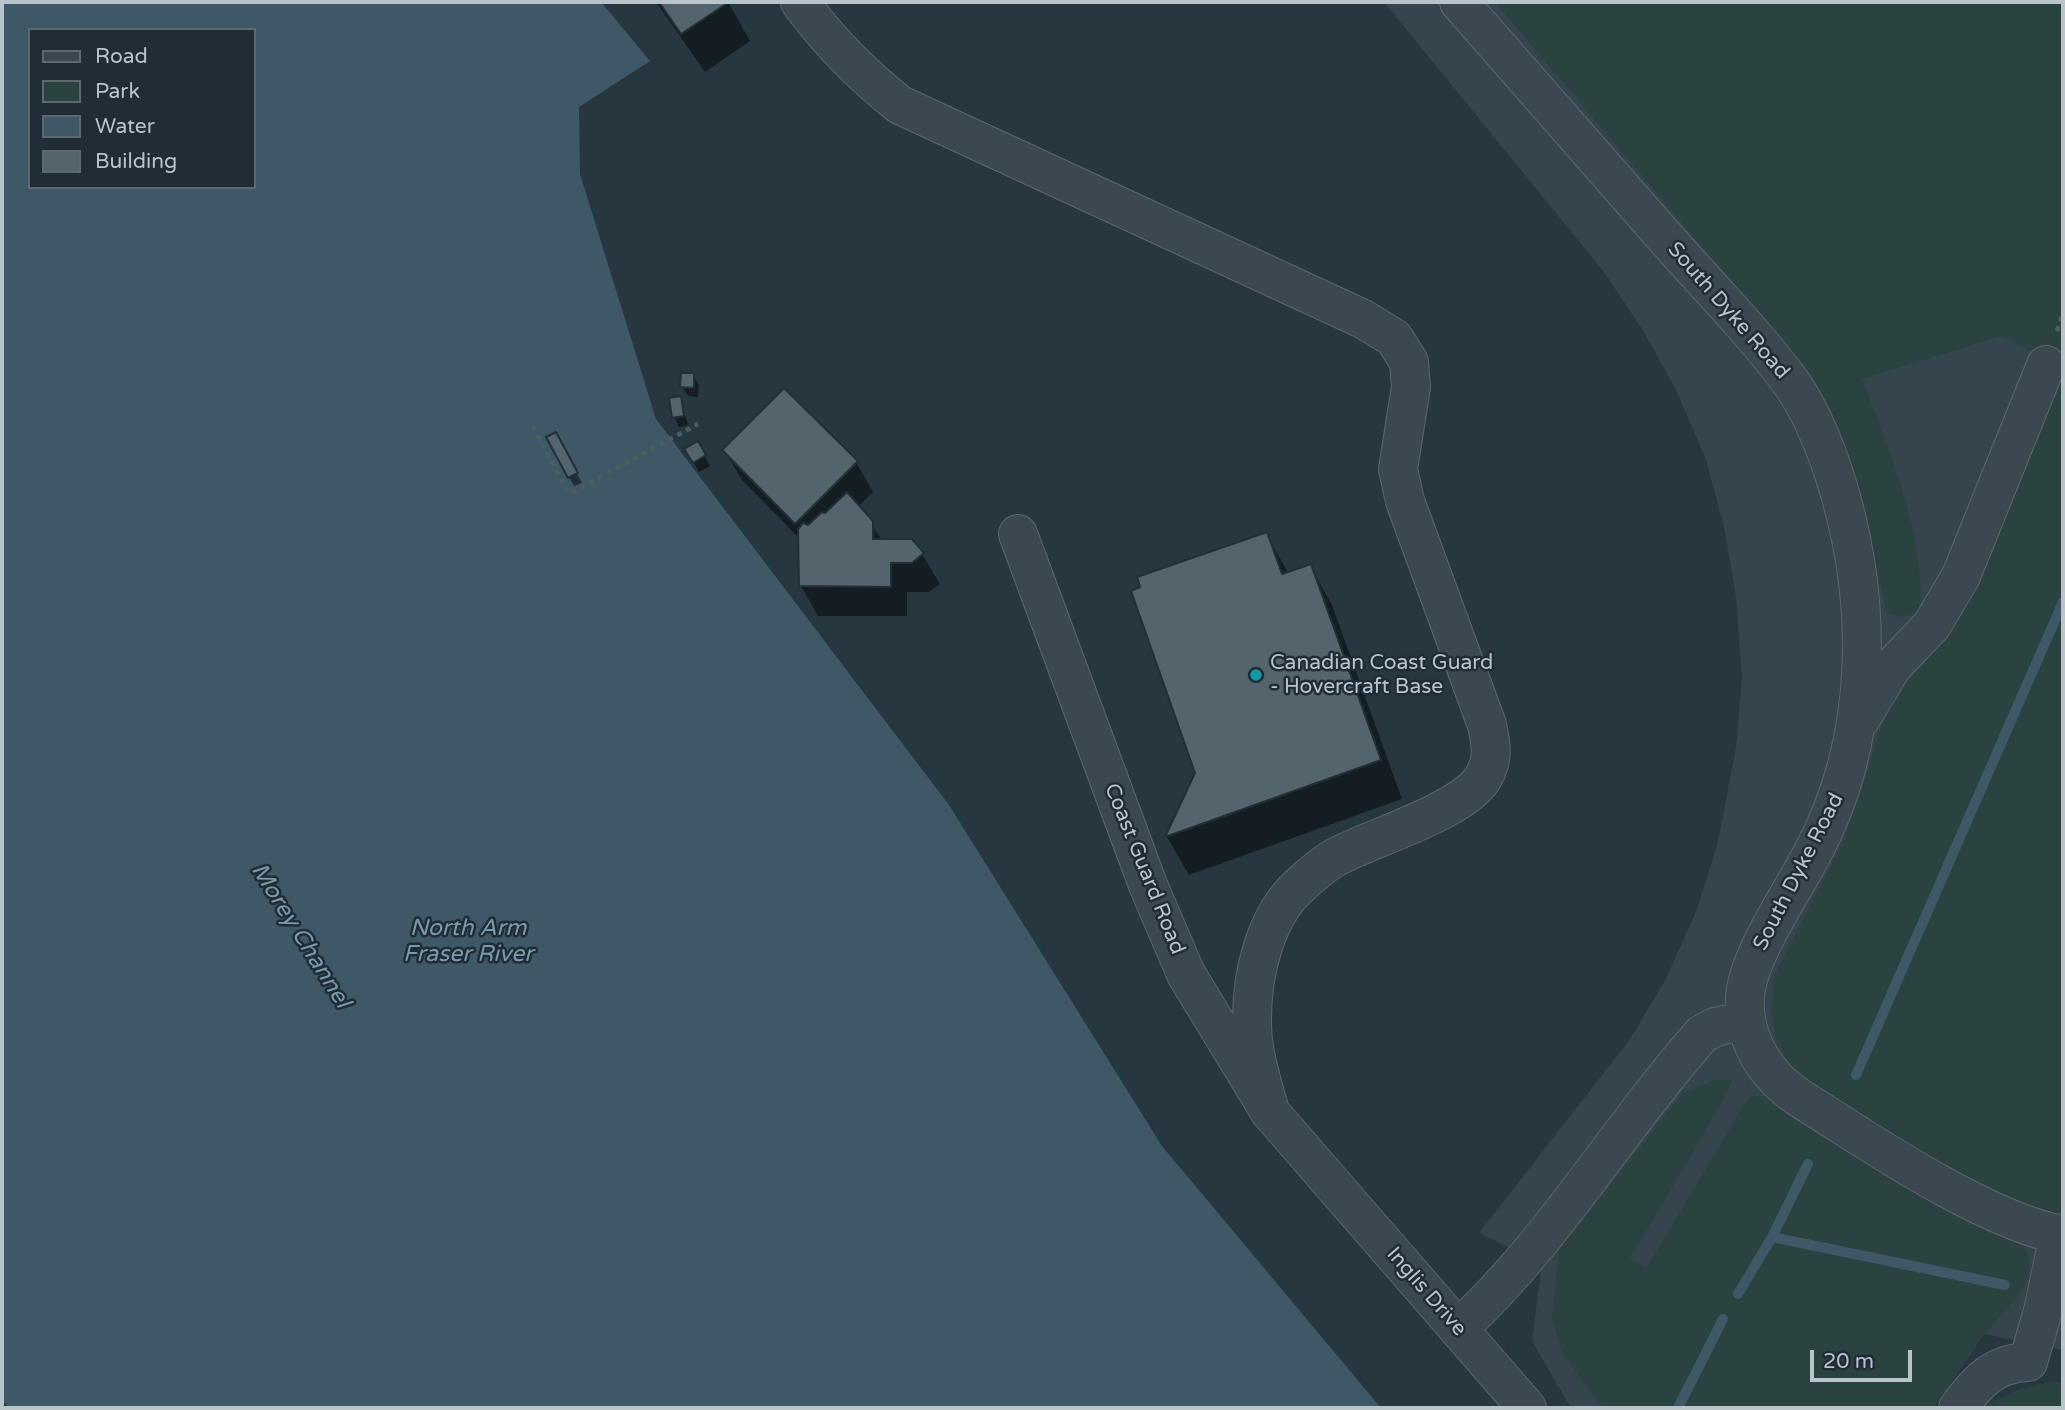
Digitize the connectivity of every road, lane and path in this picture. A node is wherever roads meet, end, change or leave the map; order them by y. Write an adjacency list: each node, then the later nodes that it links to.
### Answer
1 (800, 2): 9 (street)
2 (1459, 2): 7 (street, South Dyke Road)
3 (2046, 365): 7 (street)
4 (698, 424): 5 (path)
5 (533, 426)
6 (1018, 534): 9 (street, Coast Guard Road)
7 (1851, 747): 8 (street, South Dyke Road)
8 (1746, 1020): 11 (street, South Dyke Road); 12 (street)
9 (1270, 1112): 10 (street, Coast Guard Road)
10 (1325, 1176): 12 (street, Inglis Drive)
11 (2061, 1235): 14 (street)
12 (1458, 1329): 13 (street, Inglis Drive)
13 (1527, 1408)
14 (1958, 1408)

